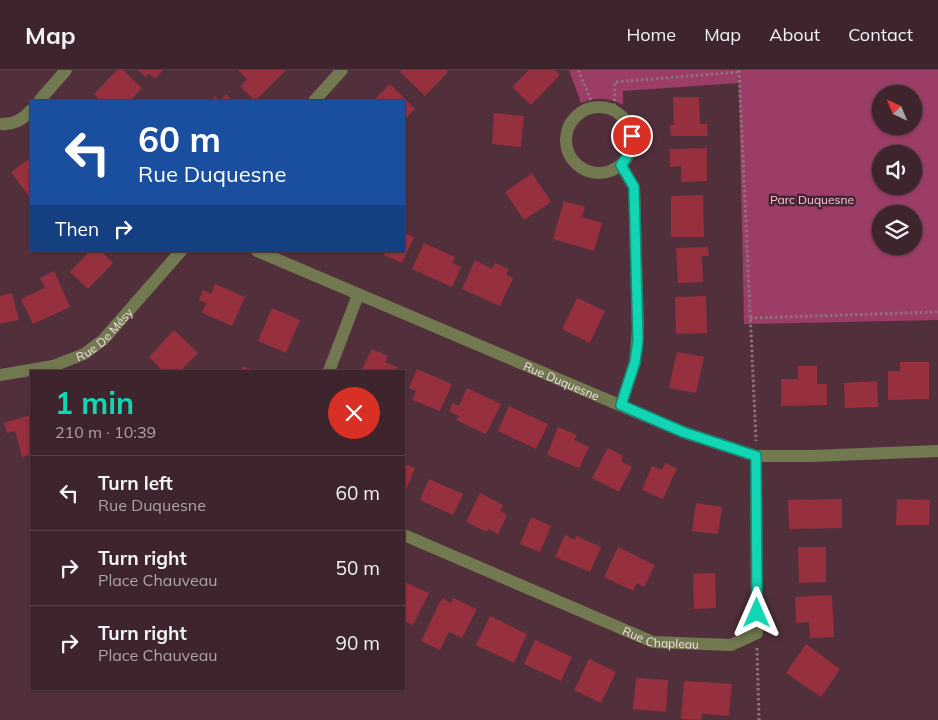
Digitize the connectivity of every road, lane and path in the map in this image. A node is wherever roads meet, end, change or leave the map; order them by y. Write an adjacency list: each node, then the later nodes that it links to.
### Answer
1 (66, 70): 5 (street)
2 (342, 70): 6 (street)
3 (578, 70): 7 (path)
4 (739, 71): 9 (path); 16 (path)
5 (40, 100)
6 (315, 100)
7 (594, 108): 9 (street); 11 (street)
8 (30, 111): 10 (street)
9 (614, 111): 11 (street)
10 (0, 124)
11 (621, 165): 19 (street)
12 (180, 252): 18 (street, Rue De Mésy)
13 (259, 252): 14 (street, Rue Duquesne)
14 (358, 295): 17 (street); 19 (street, Rue Duquesne)
15 (938, 312): 16 (path)
16 (750, 318): 21 (path)
17 (329, 370)
18 (0, 375)
19 (621, 405): 21 (street, Rue Duquesne)
20 (938, 451): 21 (street, Rue Duquesne)
21 (756, 456): 23 (street)
22 (405, 535): 23 (street, Rue Chapleau)
23 (757, 633): 24 (path)
24 (759, 720)

